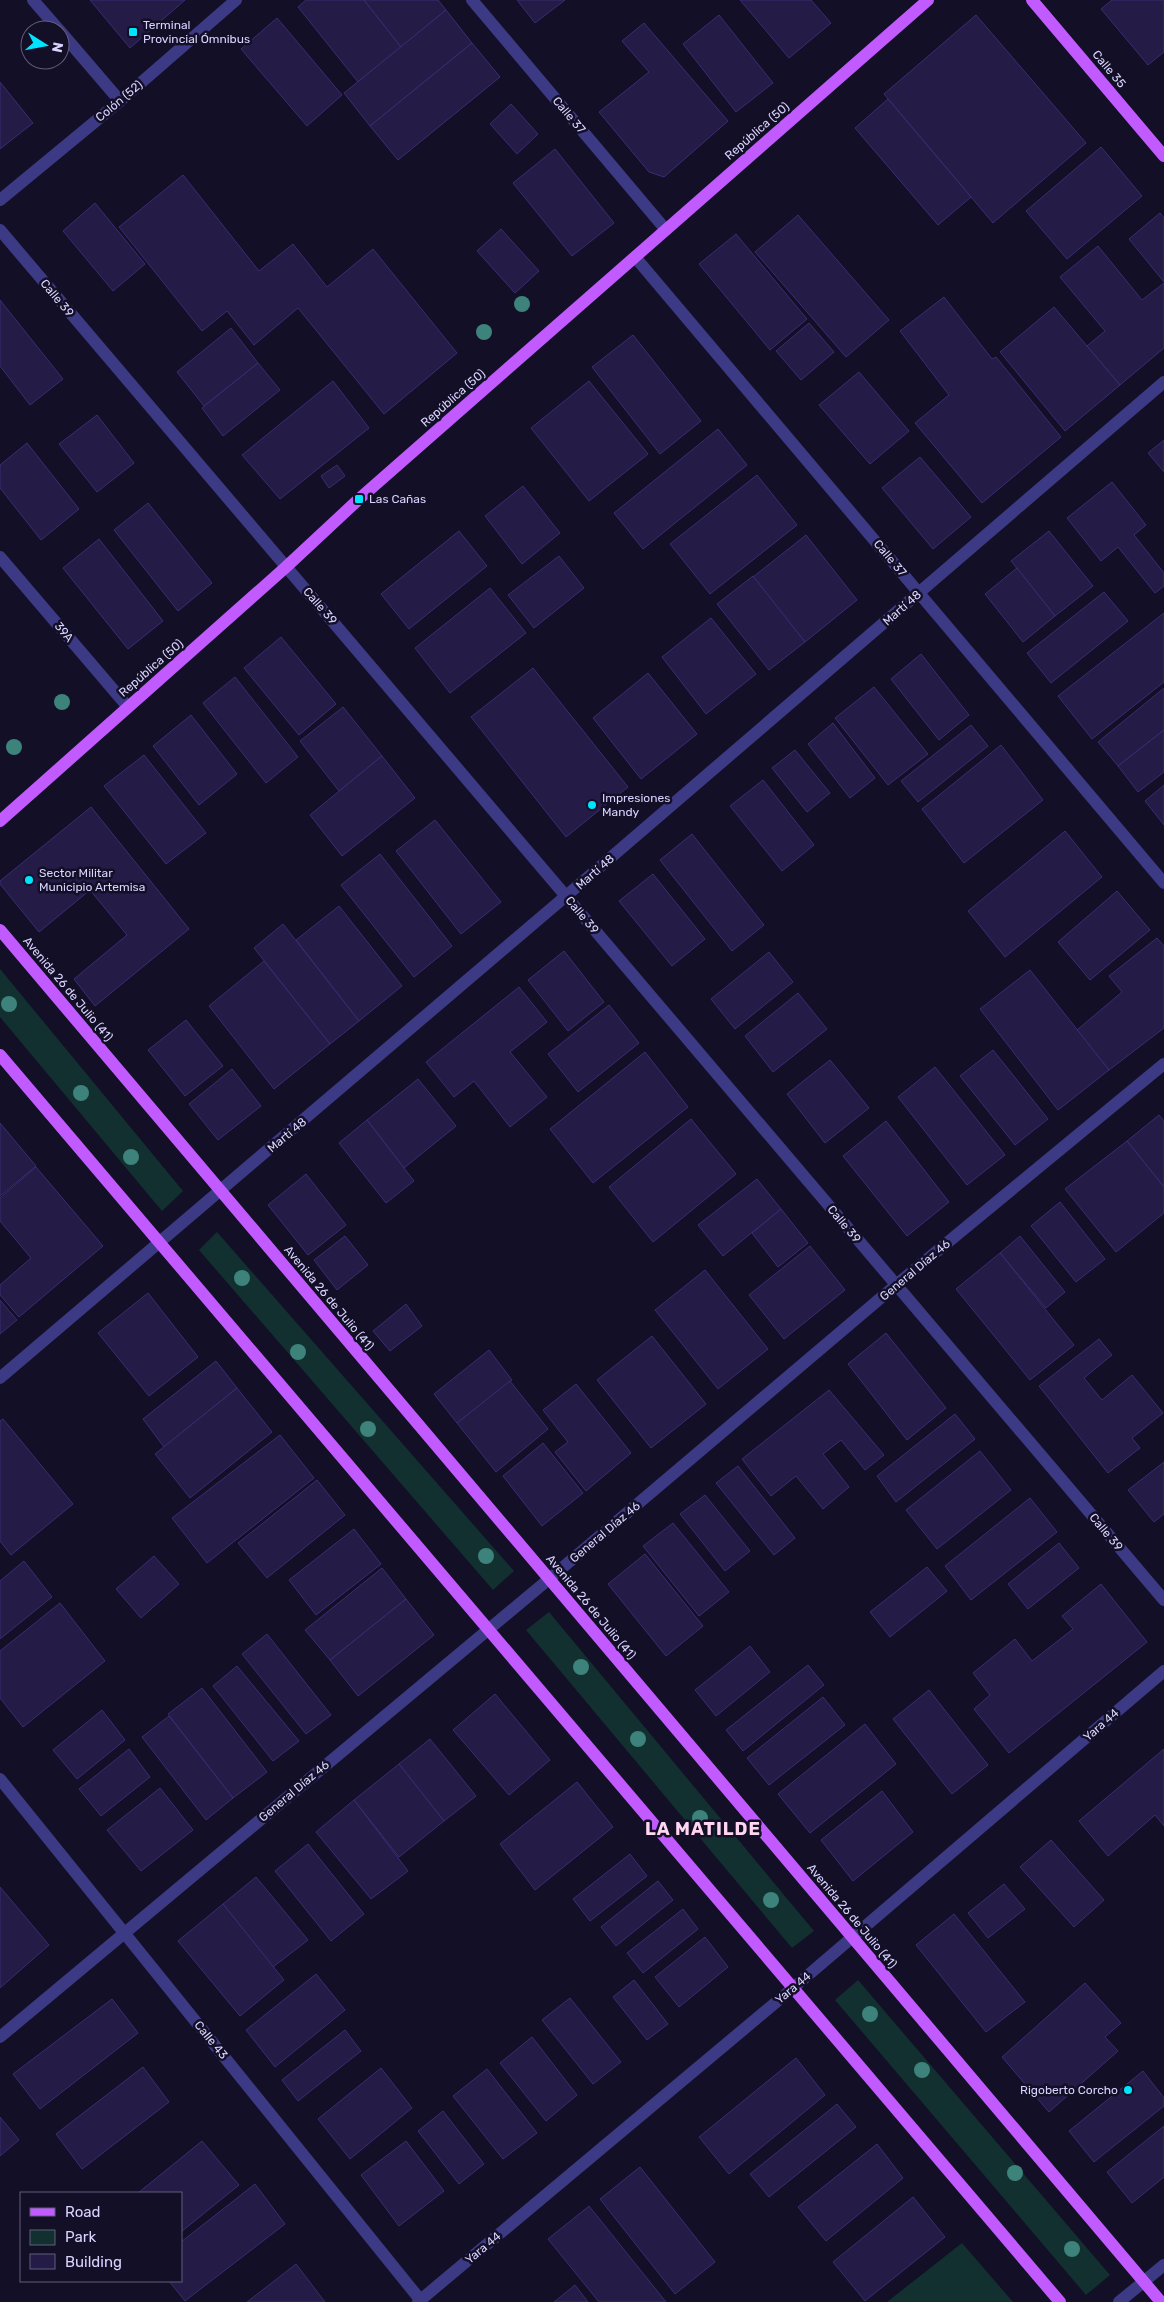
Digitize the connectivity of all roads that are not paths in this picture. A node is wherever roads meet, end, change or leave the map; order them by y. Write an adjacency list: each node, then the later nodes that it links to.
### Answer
1 (33, 0): 6 (street)
2 (236, 0): 8 (street, Colón (52))
3 (472, 0): 12 (street, Calle 37)
4 (928, 0): 12 (main road, República (50))
5 (1032, 0): 9 (main road, Calle 35)
6 (50, 20)
7 (70, 44): 8 (street)
8 (120, 101): 10 (street, Colón (52))
9 (1164, 156)
10 (0, 200)
11 (0, 230): 16 (street, Calle 39)
12 (666, 230): 13 (main road, República (50))
13 (635, 257): 16 (main road, República (50)); 17 (street, Calle 37)
14 (1164, 382): 17 (street, Martí 48)
15 (0, 557): 18 (street, 39A)
16 (286, 567): 18 (main road, República (50)); 21 (street, Calle 39)
17 (919, 592): 20 (street, Calle 37); 21 (street, Martí 48)
18 (128, 708): 19 (main road, República (50))
19 (0, 821)
20 (1164, 883)
21 (566, 896): 25 (street, Martí 48); 27 (street, Calle 39)
22 (0, 930): 25 (main road, Avenida 26 de Julio (41))
23 (0, 1055): 26 (main road)
24 (1164, 1064): 27 (street, General Díaz 46)
25 (221, 1191): 26 (street, Martí 48); 29 (main road, Avenida 26 de Julio (41))
26 (159, 1242): 28 (street, Martí 48); 31 (main road)
27 (896, 1285): 29 (street, General Díaz 46); 30 (street, Calle 39)
28 (0, 1378)
29 (549, 1579): 31 (street, General Díaz 46); 35 (main road, Avenida 26 de Julio (41))
30 (1164, 1600)
31 (488, 1630): 34 (street, General Díaz 46); 36 (main road)
32 (1164, 1671): 35 (street, Yara 44)
33 (0, 1779): 34 (street, Calle 43)
34 (124, 1933): 37 (street, General Díaz 46); 40 (street, Calle 43)
35 (852, 1938): 36 (street, Yara 44); 39 (main road, Avenida 26 de Julio (41))
36 (793, 1988): 40 (street, Yara 44); 41 (main road)
37 (0, 2037)
38 (1164, 2265): 39 (street)
39 (1144, 2282): 42 (street); 43 (main road, Avenida 26 de Julio (41))
40 (421, 2301)
41 (1060, 2302)
42 (1119, 2302)
43 (1161, 2302)

